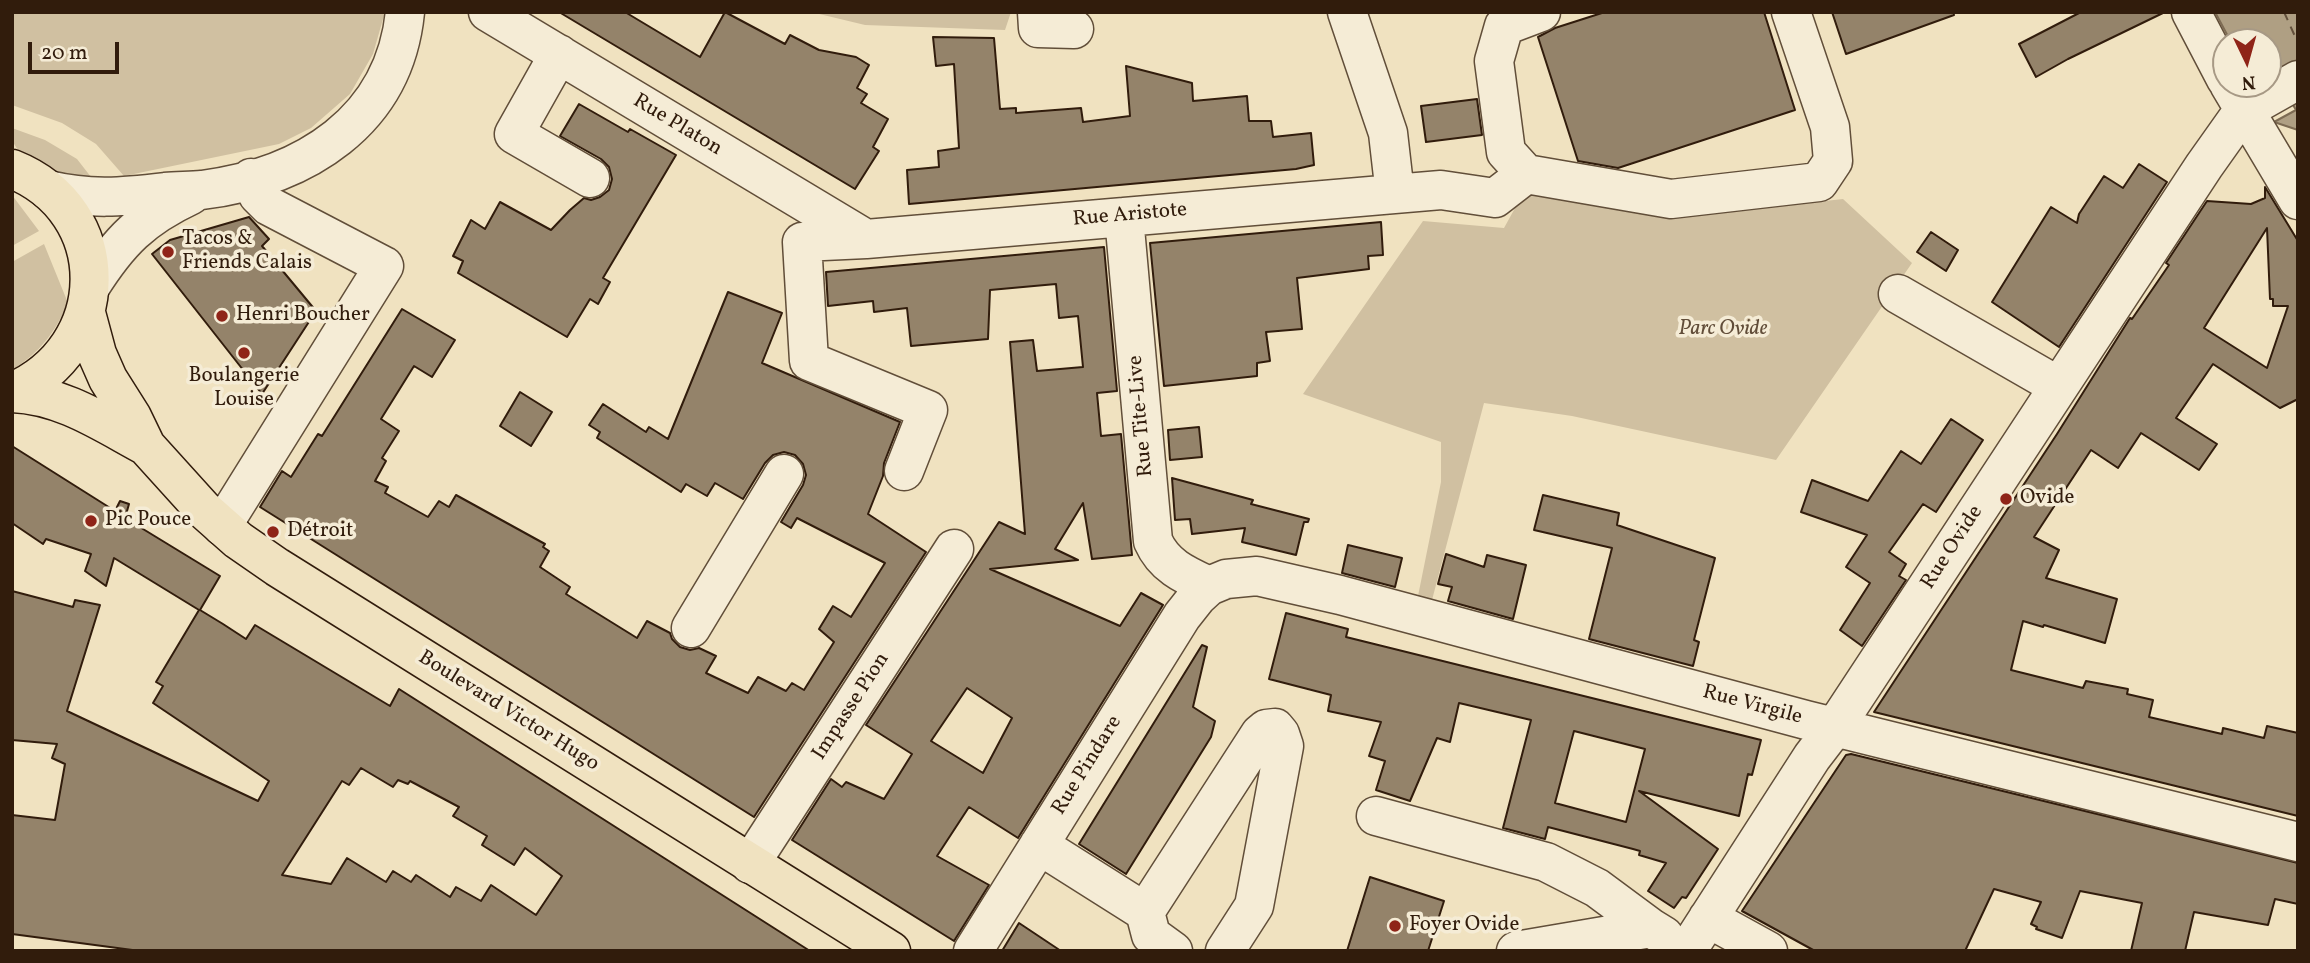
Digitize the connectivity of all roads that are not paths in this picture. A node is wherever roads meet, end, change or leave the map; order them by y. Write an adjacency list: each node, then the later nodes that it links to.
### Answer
1 (405, 12): 15 (street)
2 (488, 12): 10 (street, Rue Platon)
3 (1037, 12): 8 (street)
4 (1347, 12): 19 (street)
5 (1541, 12): 14 (street)
6 (1791, 12): 14 (street)
7 (2191, 12): 9 (street)
8 (1074, 29)
9 (2212, 52)
10 (559, 54): 16 (street); 22 (street, Rue Platon)
11 (2230, 98): 25 (street, Rue Ovide)
12 (2237, 98): 20 (street)
13 (12, 169): 17 (main road, Boulevard Victor Hugo)
14 (1526, 173): 19 (street, Rue Aristote)
15 (251, 178): 18 (street); 30 (street)
16 (590, 178)
17 (48, 190): 18 (street); 24 (main road, Boulevard Victor Hugo)
18 (203, 190): 24 (street)
19 (1395, 194): 21 (street, Rue Aristote)
20 (2298, 200)
21 (1124, 217): 22 (street, Rue Aristote); 32 (street, Rue Tite-Live)
22 (866, 239): 28 (street, Rue Aristote)
23 (1898, 294): 25 (street)
24 (88, 300): 26 (main road); 27 (main road, Boulevard Victor Hugo)
25 (2058, 386): 34 (street, Rue Ovide)
26 (12, 393): 27 (main road, Boulevard Victor Hugo)
27 (146, 446): 30 (main road, Boulevard Victor Hugo)
28 (904, 471)
29 (784, 474): 33 (street)
30 (222, 526): 38 (main road, Boulevard Victor Hugo)
31 (954, 549): 38 (street, Impasse Pion)
32 (1209, 586): 34 (street, Rue Virgile); 37 (street, Rue Pindare)
33 (691, 628)
34 (1835, 727): 36 (street, Rue Virgile); 40 (street, Rue Ovide)
35 (1376, 816): 41 (street)
36 (2298, 842)
37 (1039, 845): 39 (street); 44 (street, Rue Pindare)
38 (750, 864): 43 (main road, Boulevard Victor Hugo)
39 (1145, 912): 45 (street); 46 (street)
40 (1708, 918): 42 (street, Rue Ovide); 48 (street)
41 (1651, 928): 42 (street); 47 (street)
42 (1687, 950)
43 (891, 951)
44 (973, 951)
45 (1172, 951)
46 (1225, 951)
47 (1516, 951)
48 (1768, 951)

